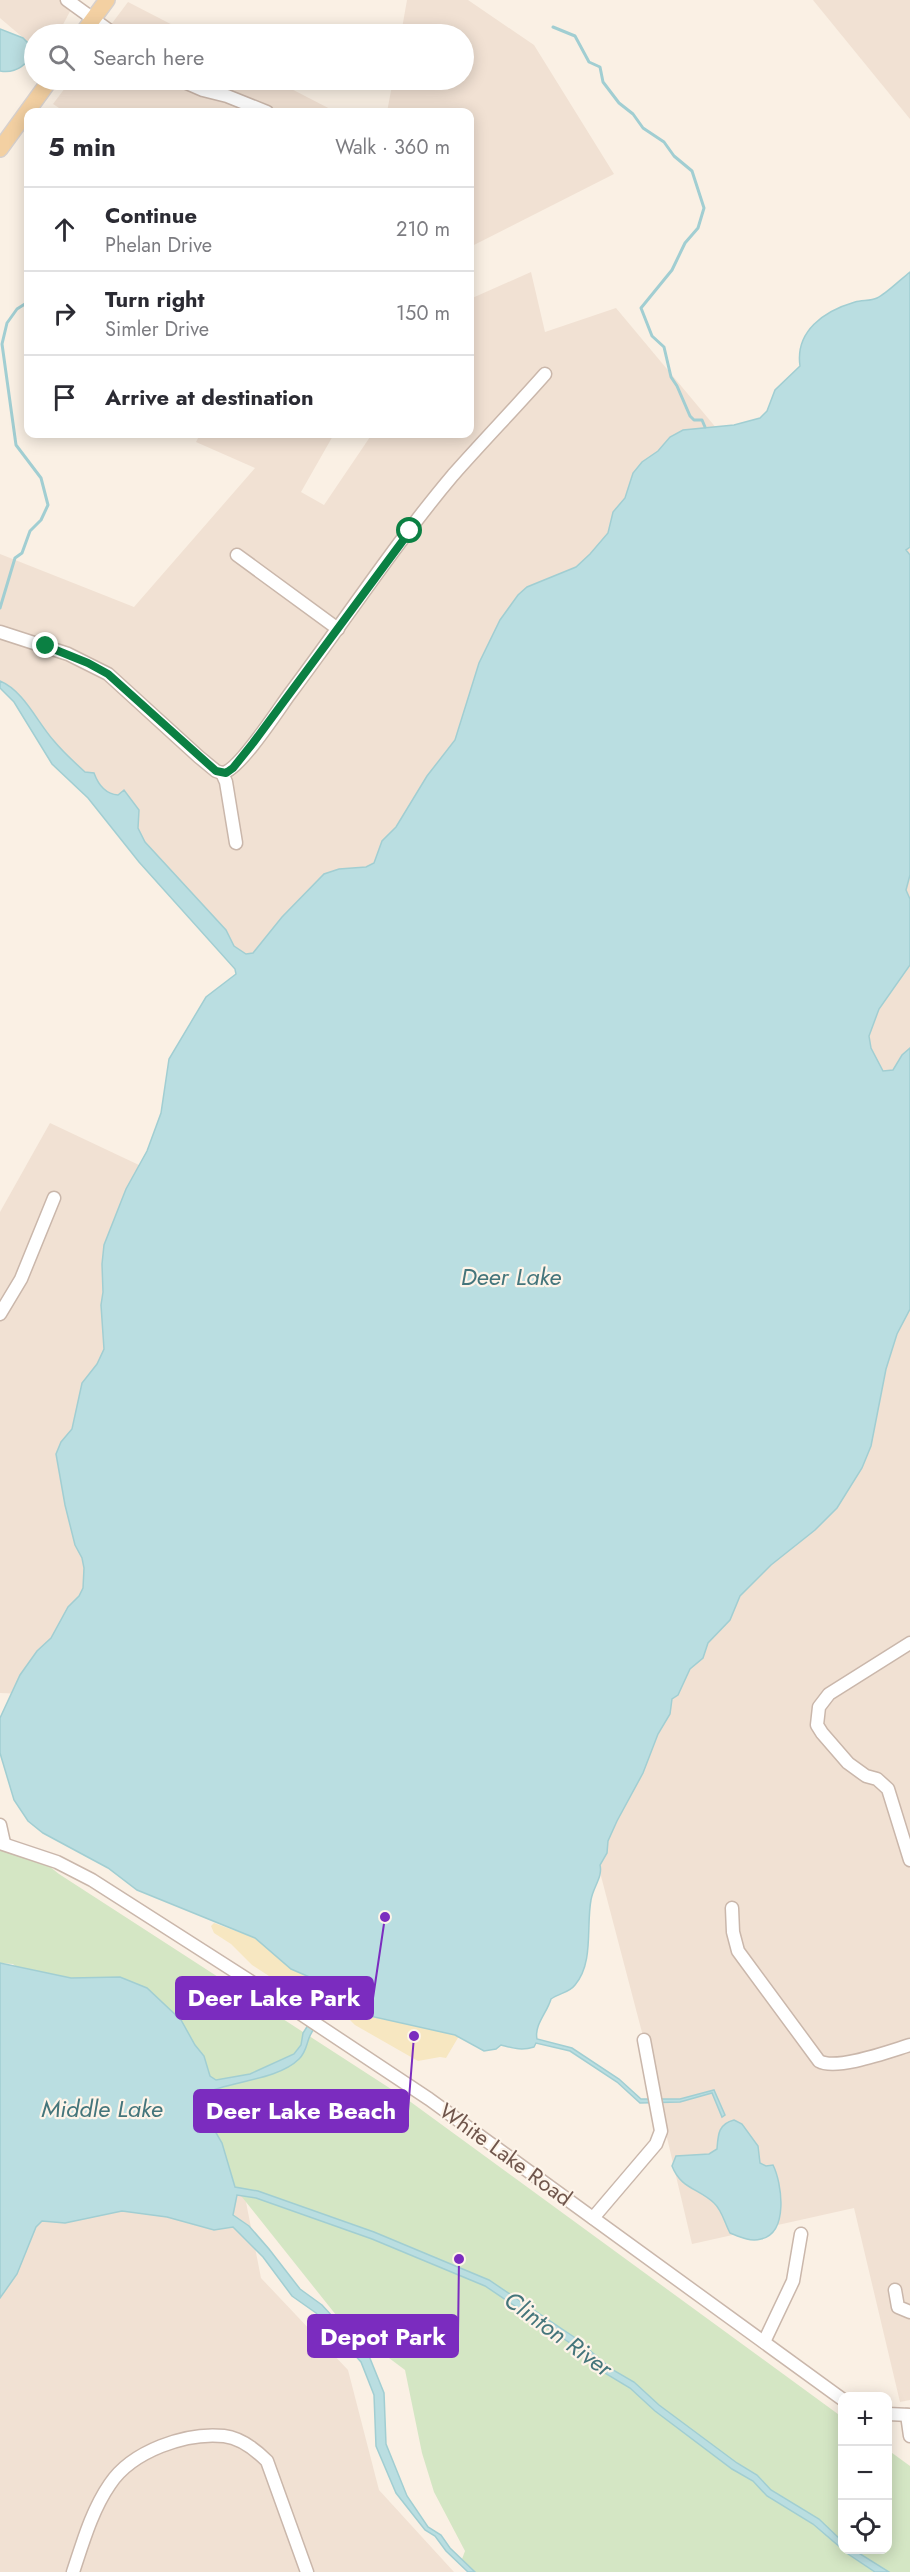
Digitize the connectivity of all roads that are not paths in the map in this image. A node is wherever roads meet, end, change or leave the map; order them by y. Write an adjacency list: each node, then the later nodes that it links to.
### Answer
1 (67, 0): 3 (street)
2 (107, 0): 3 (main road)
3 (92, 20): 4 (main road); 5 (street)
4 (89, 24)
5 (98, 24)
6 (43, 90): 8 (main road)
7 (203, 90): 9 (street)
8 (30, 108)
9 (257, 108)
10 (24, 116): 11 (main road)
11 (0, 149)
12 (545, 374): 14 (street)
13 (237, 555): 14 (street)
14 (338, 629): 16 (street)
15 (0, 632): 16 (street)
16 (222, 773): 17 (street)
17 (236, 843)
18 (54, 1198): 19 (street)
19 (0, 1314)
20 (910, 1644): 23 (street)
21 (0, 1825): 22 (street)
22 (2, 1843): 27 (street, White Lake Road)
23 (910, 1858)
24 (732, 1908): 26 (street)
25 (644, 2040): 27 (street)
26 (910, 2045)
27 (593, 2218): 31 (street, White Lake Road)
28 (801, 2234): 31 (street)
29 (895, 2290): 30 (street)
30 (910, 2312)
31 (764, 2342): 32 (street, White Lake Road)
32 (838, 2395)
33 (892, 2414): 34 (street)
34 (908, 2415): 35 (street)
35 (910, 2436)
36 (73, 2572): 37 (street)
37 (307, 2572)

